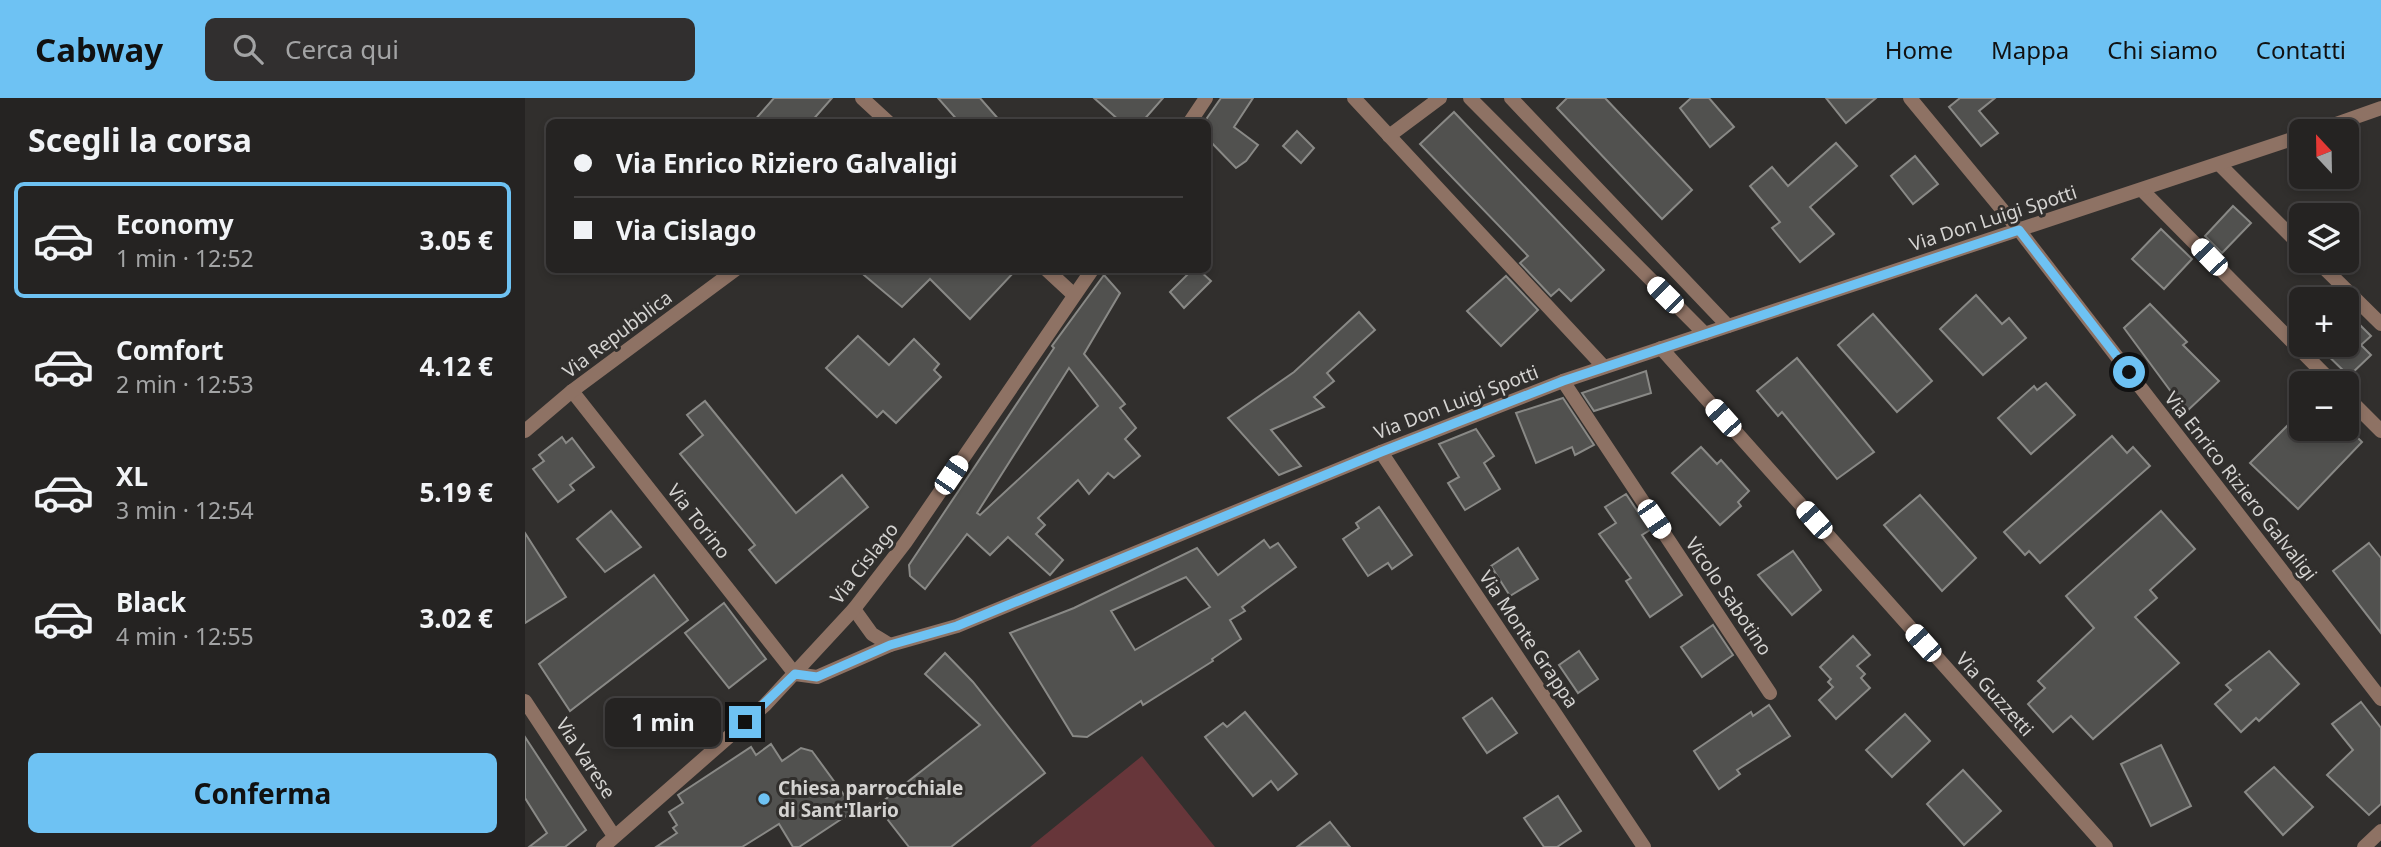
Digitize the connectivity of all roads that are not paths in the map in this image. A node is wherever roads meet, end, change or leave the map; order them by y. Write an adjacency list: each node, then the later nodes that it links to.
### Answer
1 (862, 98): 9 (street)
2 (1206, 98): 10 (street)
3 (1354, 98): 12 (street)
4 (1440, 98): 12 (street)
5 (1470, 98): 25 (street)
6 (1511, 98): 24 (street)
7 (1910, 98): 16 (street, Via Enrico Riziero Galvaligi)
8 (2381, 108): 11 (street)
9 (885, 119)
10 (1192, 119)
11 (2350, 119)
12 (1389, 135): 27 (street)
13 (2289, 140): 14 (street, Via Don Luigi Spotti)
14 (2220, 165): 15 (street, Via Don Luigi Spotti); 17 (street)
15 (2142, 190): 16 (street, Via Don Luigi Spotti); 28 (street)
16 (2019, 230): 24 (street, Via Don Luigi Spotti); 39 (street, Via Enrico Riziero Galvaligi)
17 (2289, 234)
18 (731, 273): 30 (street, Via Repubblica)
19 (1050, 273): 22 (street)
20 (1090, 273): 22 (street, Via Cislago)
21 (2329, 273): 23 (street)
22 (1075, 295): 35 (street, Via Cislago)
23 (2381, 324)
24 (1728, 326): 25 (street, Via Don Luigi Spotti)
25 (1705, 334): 26 (street, Via Don Luigi Spotti)
26 (1661, 348): 27 (street, Via Don Luigi Spotti); 45 (street, Via Guzzetti)
27 (1604, 367): 29 (street, Via Don Luigi Spotti)
28 (2321, 371)
29 (1563, 381): 34 (street, Via Don Luigi Spotti); 38 (street, Vicolo Sabotino)
30 (572, 391): 32 (street, Via Repubblica); 37 (street, Via Torino)
31 (2359, 409): 33 (street)
32 (525, 431)
33 (2381, 431)
34 (1381, 452): 36 (street, Via Don Luigi Spotti); 44 (street, Via Monte Grappa)
35 (854, 609): 36 (street); 37 (street, Via Cislago)
36 (890, 645): 37 (street, Via Don Luigi Spotti)
37 (795, 674): 42 (street, Via Cislago)
38 (1770, 693)
39 (2381, 699)
40 (525, 701): 42 (street, Via Varese)
41 (2381, 831): 46 (street)
42 (614, 836): 43 (street, Via Cislago)
43 (603, 847)
44 (1644, 847)
45 (2106, 847)
46 (2364, 847)

